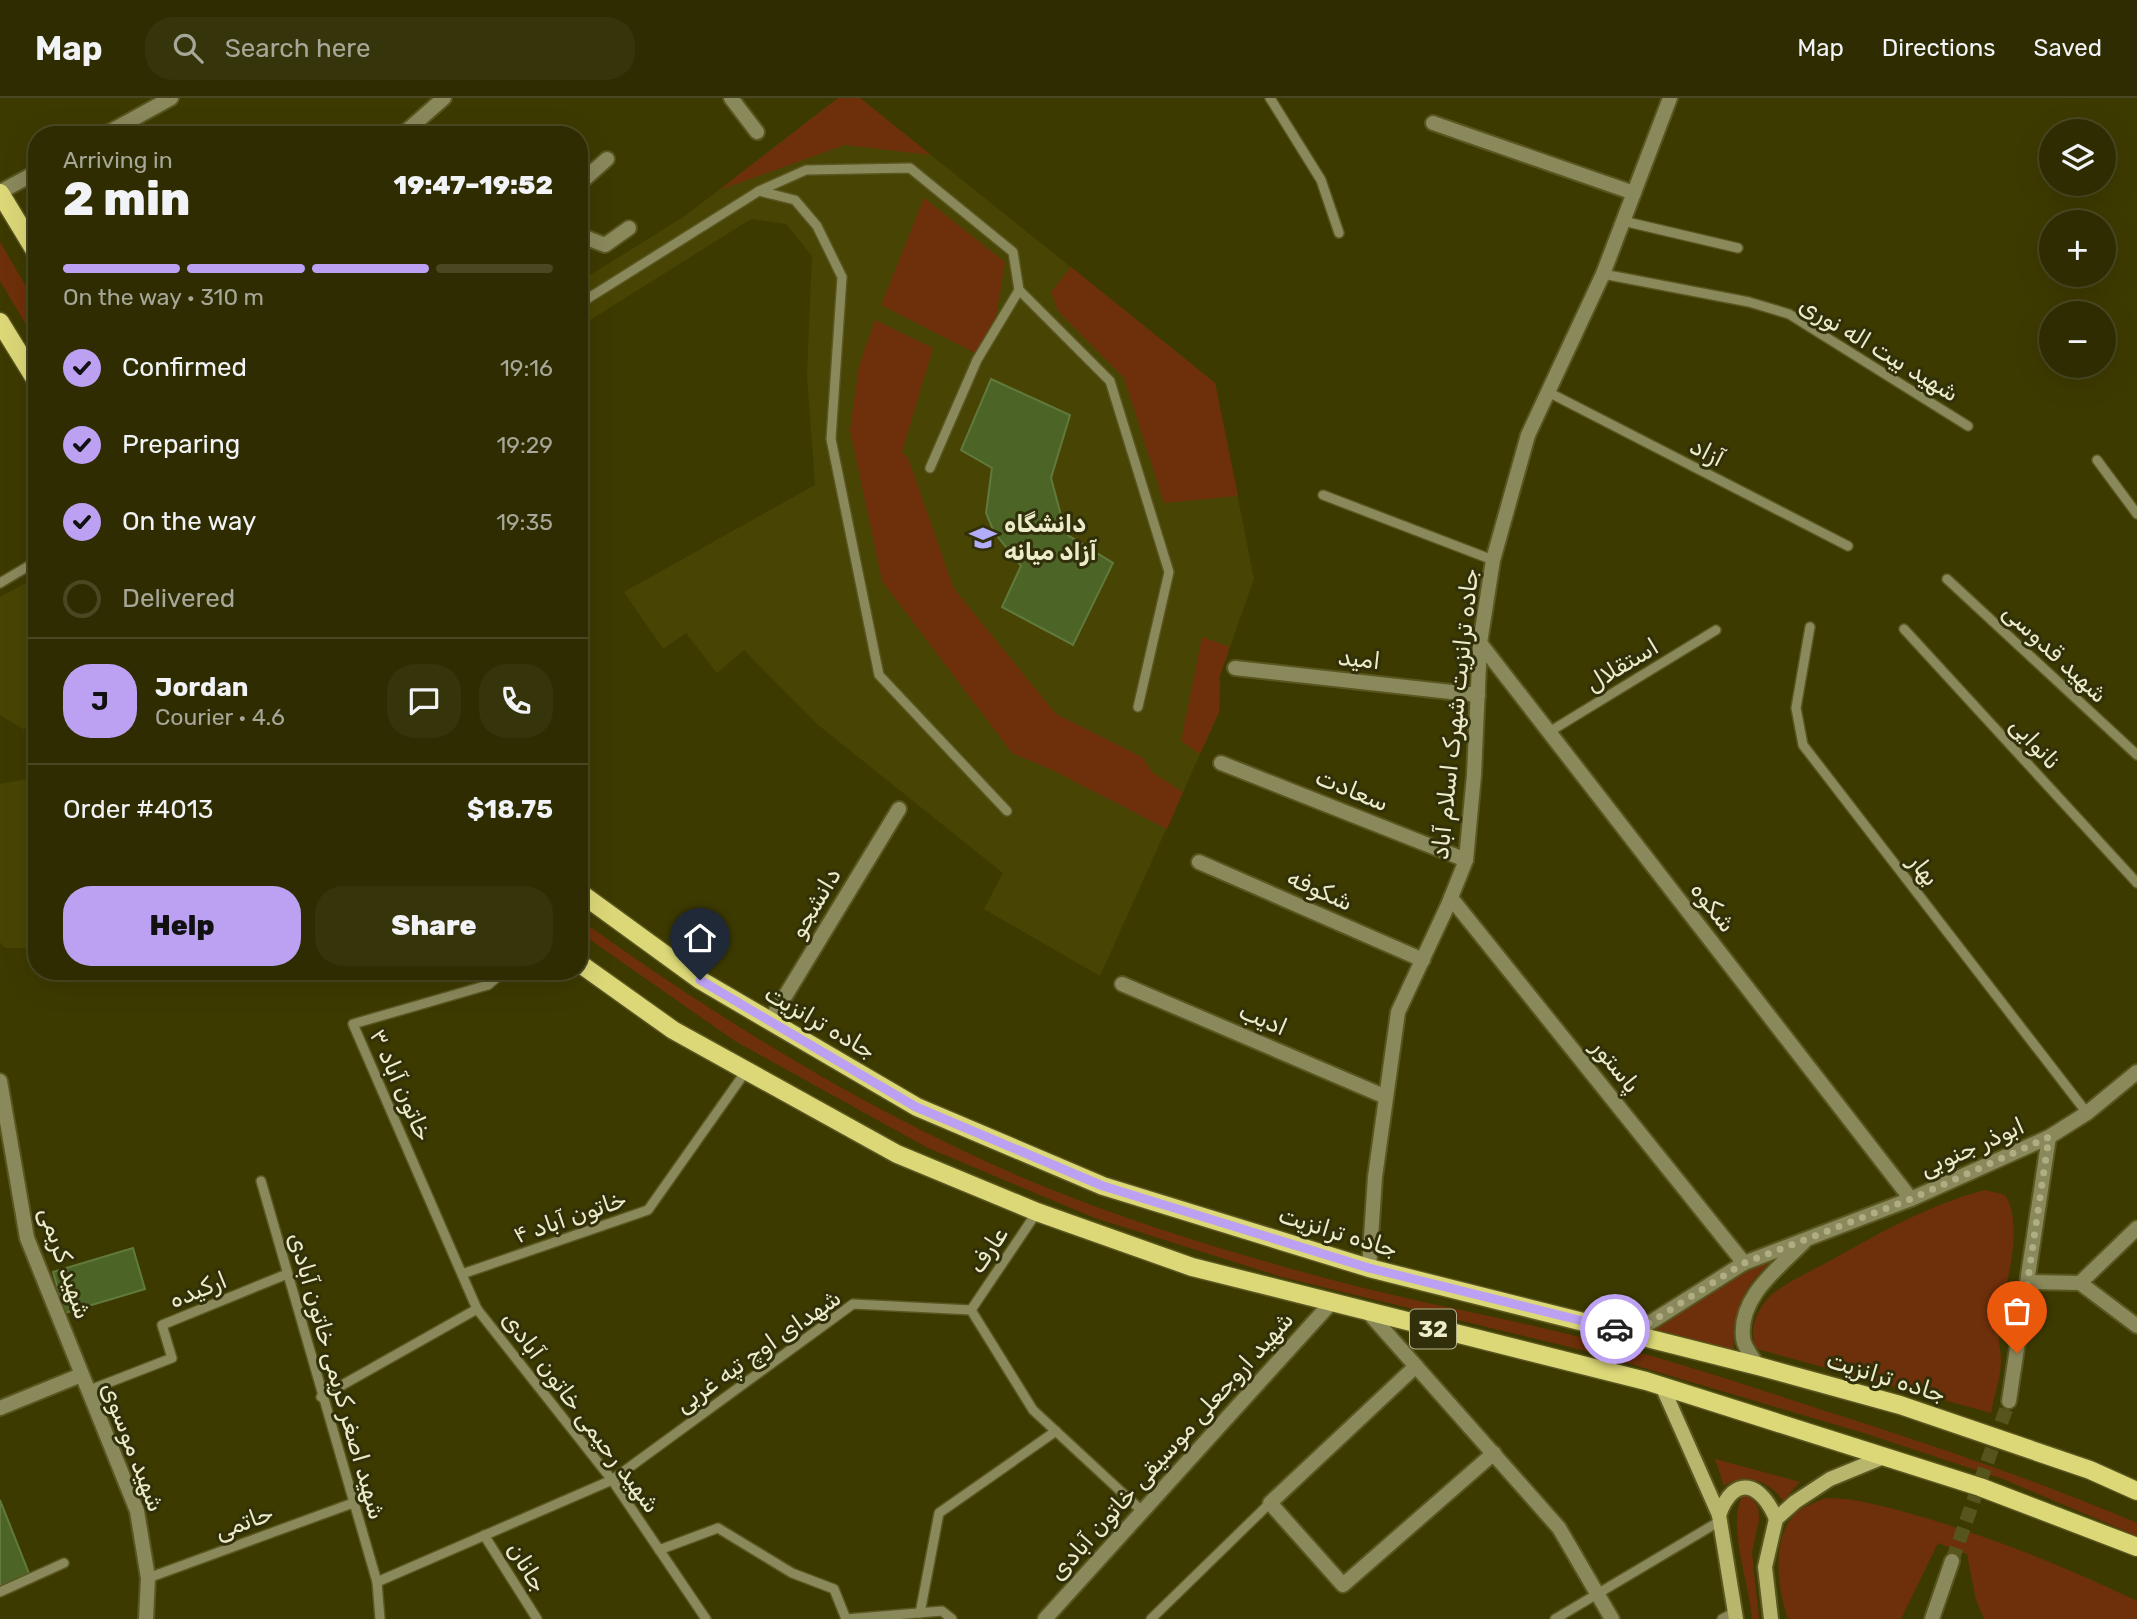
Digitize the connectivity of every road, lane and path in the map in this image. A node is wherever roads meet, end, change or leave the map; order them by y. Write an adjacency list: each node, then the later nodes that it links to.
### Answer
1 (172, 98): 7 (street)
2 (444, 98): 8 (street)
3 (731, 98): 9 (street)
4 (1270, 98): 18 (lane)
5 (1670, 98): 15 (street, جاده ترانزیت شهرک اسلام آباد)
6 (1433, 123): 15 (street)
7 (121, 126)
8 (412, 126)
9 (757, 132)
10 (607, 159): 11 (street)
11 (588, 176)
12 (28, 177): 14 (street)
13 (759, 191): 23 (lane); 24 (lane); 49 (lane)
14 (0, 192): 20 (main road)
15 (1634, 193): 16 (street, جاده ترانزیت شهرک اسلام آباد)
16 (1623, 221): 21 (lane); 22 (street, جاده ترانزیت شهرک اسلام آباد)
17 (629, 228): 19 (street)
18 (1339, 233)
19 (588, 238)
20 (28, 239)
21 (1738, 248)
22 (1603, 274): 27 (street, جاده ترانزیت شهرک اسلام آباد); 28 (lane, شهید بیت اله نوری)
23 (1018, 290): 30 (lane); 44 (lane)
24 (588, 298)
25 (0, 323): 26 (main road)
26 (28, 368)
27 (1548, 392): 33 (lane, آزاد); 34 (street, جاده ترانزیت شهرک اسلام آباد)
28 (1968, 426)
29 (2097, 460): 32 (lane)
30 (930, 468)
31 (1323, 495): 34 (lane)
32 (2137, 514)
33 (1848, 546)
34 (1493, 561): 41 (street, جاده ترانزیت شهرک اسلام آباد)
35 (28, 566): 37 (lane)
36 (1947, 579): 46 (lane, شهید قدوسی)
37 (0, 583)
38 (1810, 627): 64 (lane, بهار)
39 (1904, 629): 52 (lane, نانوایی)
40 (1716, 630): 45 (lane, استقلال)
41 (1480, 643): 43 (street, جاده ترانزیت شهرک اسلام آباد); 45 (street, شکوه)
42 (1236, 668): 43 (street, امید)
43 (1478, 695): 50 (street, جاده ترانزیت شهرک اسلام آباد)
44 (1138, 707)
45 (1549, 732): 67 (street, شکوه)
46 (2137, 755)
47 (1221, 763): 50 (street, سعادت)
48 (899, 809): 59 (street, دانشجو)
49 (1007, 811)
50 (1466, 860): 53 (street, جاده ترانزیت شهرک اسلام آباد)
51 (1199, 862): 55 (street, شکوفه)
52 (2137, 883)
53 (1451, 898): 55 (street, جاده ترانزیت شهرک اسلام آباد); 71 (street, پاستور)
54 (588, 899): 59 (main road, جاده ترانزیت / 32)
55 (1423, 960): 63 (street, جاده ترانزیت شهرک اسلام آباد)
56 (588, 969): 60 (main road, 32)
57 (494, 980): 74 (lane, خاتون آباد ۳)
58 (1122, 984): 63 (street, ادیب)
59 (770, 1021): 72 (main road, جاده ترانزیت / 32)
60 (746, 1072): 68 (main road, 32); 74 (lane, خاتون آباد ۴)
61 (2137, 1072): 64 (street, ابوذر جنوبی)
62 (0, 1081): 85 (street, شهید کریمی)
63 (1386, 1097): 72 (street, جاده ترانزیت شهرک اسلام آباد)
64 (2087, 1113): 65 (street, ابوذر جنوبی)
65 (2049, 1137): 67 (street, ابوذر جنوبی); 75 (street)
66 (261, 1181): 73 (lane, شهید اصغر کریمی خاتون آبادی)
67 (1911, 1199): 70 (street, ابوذر جنوبی)
68 (1037, 1212): 77 (main road, 32); 79 (lane, عارف)
69 (2137, 1228): 76 (street)
70 (1810, 1237): 71 (street, ابوذر جنوبی); 84 (street)
71 (1744, 1263): 82 (street, ابوذر جنوبی)
72 (1369, 1268): 82 (main road, جاده ترانزیت / 32)
73 (287, 1274): 87 (lane, ارکیده); 88 (lane, شهید اصغر کریمی خاتون آبادی)
74 (463, 1274): 78 (lane, خاتون آباد ۳)
75 (2029, 1282): 76 (street); 89 (street)
76 (2080, 1283): 81 (street)
77 (1331, 1303): 80 (main road, 32); 98 (street, شهید اروجعلی موسیقی خاتون آبادی)
78 (477, 1309): 88 (lane, شهید رحیمی خاتون آبادی); 94 (lane, شهید رحیمی خاتون آبادی)
79 (971, 1310): 91 (lane); 94 (lane, شهدای اوچ تپه غربی)
80 (1368, 1312): 83 (street); 86 (main road, 32)
81 (2137, 1326)
82 (1632, 1334): 84 (main road, جاده ترانزیت / 32)
83 (1416, 1366): 92 (street); 97 (street)
84 (1758, 1366): 95 (main road, جاده ترانزیت / 32)
85 (81, 1376): 87 (street, شهید موسوی); 90 (street)
86 (1662, 1386): 93 (main road, 32); 99 (main road)
87 (87, 1391): 106 (street, شهید موسوی)
88 (321, 1397): 96 (lane, شهید اصغر کریمی خاتون آبادی)
89 (2009, 1401)
90 (0, 1408)
91 (1056, 1431): 98 (lane); 110 (lane)
92 (1494, 1453): 97 (street); 109 (street)
93 (1886, 1456): 100 (main road); 102 (main road, 32)
94 (611, 1480): 101 (lane, شهدای اوچ تپه غربی); 103 (lane, شهید رحیمی خاتون آبادی)
95 (2137, 1490)
96 (353, 1503): 106 (lane, حاتمی); 107 (lane, شهید اصغر کریمی خاتون آبادی)
97 (1269, 1503): 118 (lane)
98 (1142, 1511): 117 (street, شهید اروجعلی موسیقی خاتون آبادی)
99 (1719, 1518): 100 (main road); 109 (lane); 111 (main road)
100 (1776, 1519): 121 (main road)
101 (484, 1535): 107 (lane, شهدای اوچ تپه غربی); 114 (lane, جانان)
102 (2137, 1547)
103 (659, 1550): 110 (lane); 115 (lane, شهید رحیمی خاتون آبادی)
104 (1952, 1561): 122 (street)
105 (64, 1563): 108 (lane)
106 (148, 1578): 112 (street, شهید موسوی)
107 (377, 1582): 113 (lane)
108 (0, 1592)
109 (1598, 1593): 119 (lane); 120 (street)
110 (920, 1613): 116 (lane)
111 (1731, 1617)
112 (146, 1619)
113 (380, 1619)
114 (537, 1619)
115 (706, 1619)
116 (952, 1619)
117 (1045, 1619)
118 (1151, 1619)
119 (1555, 1619)
120 (1612, 1619)
121 (1771, 1619)
122 (1932, 1619)

